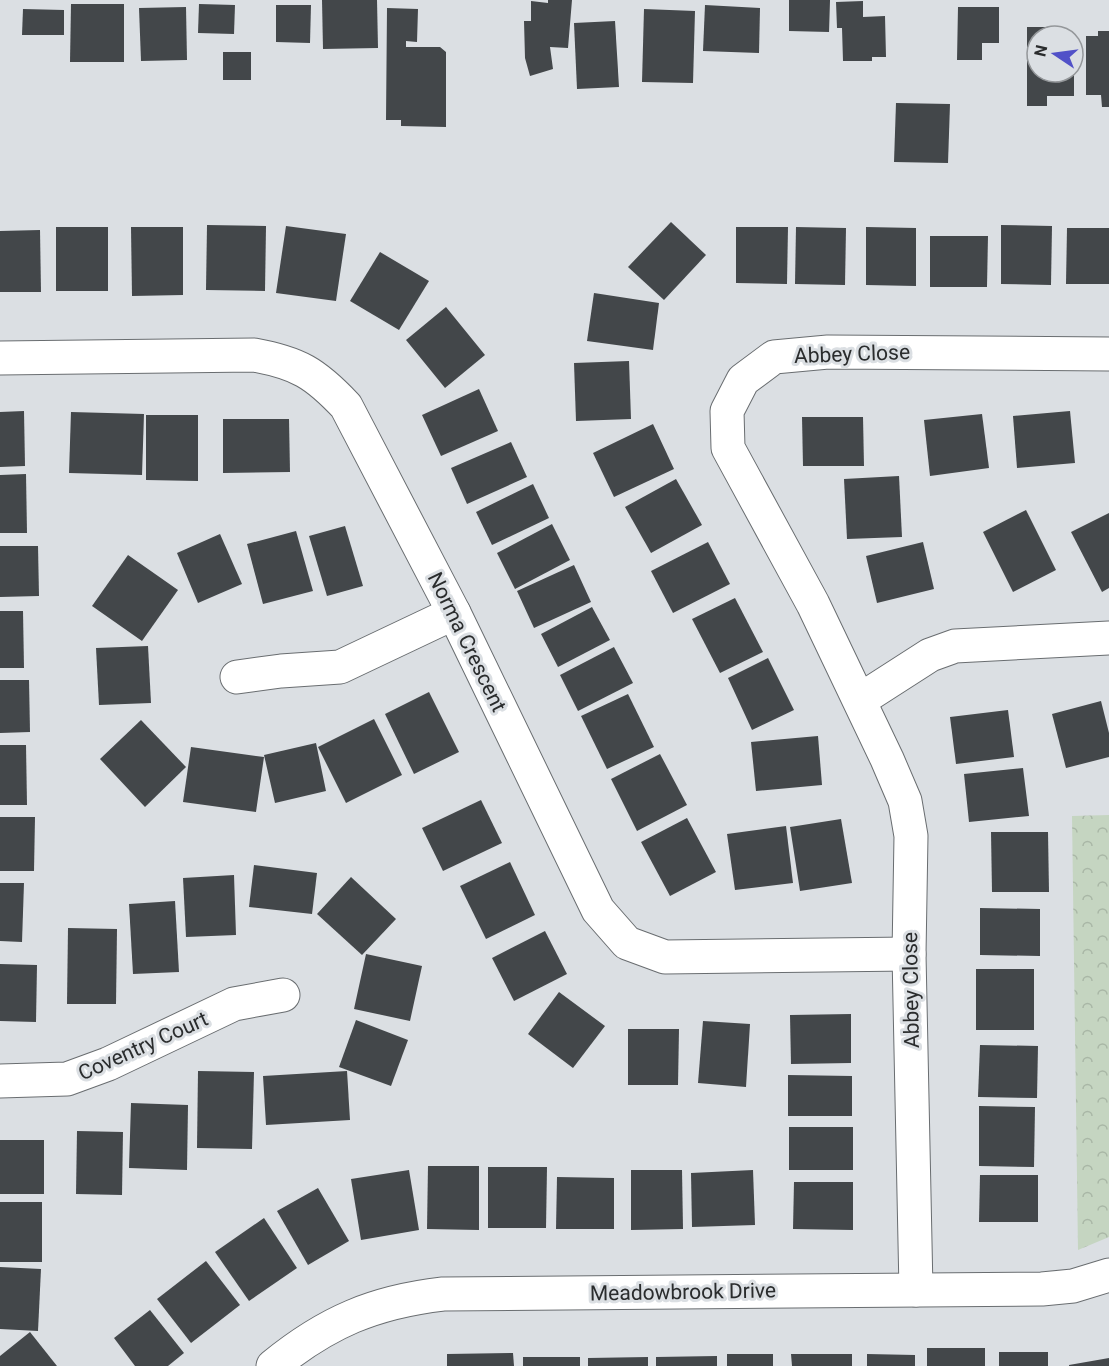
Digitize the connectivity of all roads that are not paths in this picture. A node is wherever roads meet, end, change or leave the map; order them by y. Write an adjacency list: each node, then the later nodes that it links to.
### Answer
1 (1109, 354): 6 (street, Abbey Close)
2 (0, 358): 3 (street, Norma Crescent)
3 (454, 613): 5 (street); 7 (street, Norma Crescent)
4 (1109, 638): 6 (street)
5 (237, 677)
6 (860, 700): 7 (street, Abbey Close)
7 (909, 954): 11 (street, Abbey Close)
8 (283, 995): 9 (street, Coventry Court)
9 (0, 1081)
10 (1109, 1275): 11 (street, Meadowbrook Drive)
11 (916, 1290): 12 (street, Meadowbrook Drive)
12 (273, 1366)

